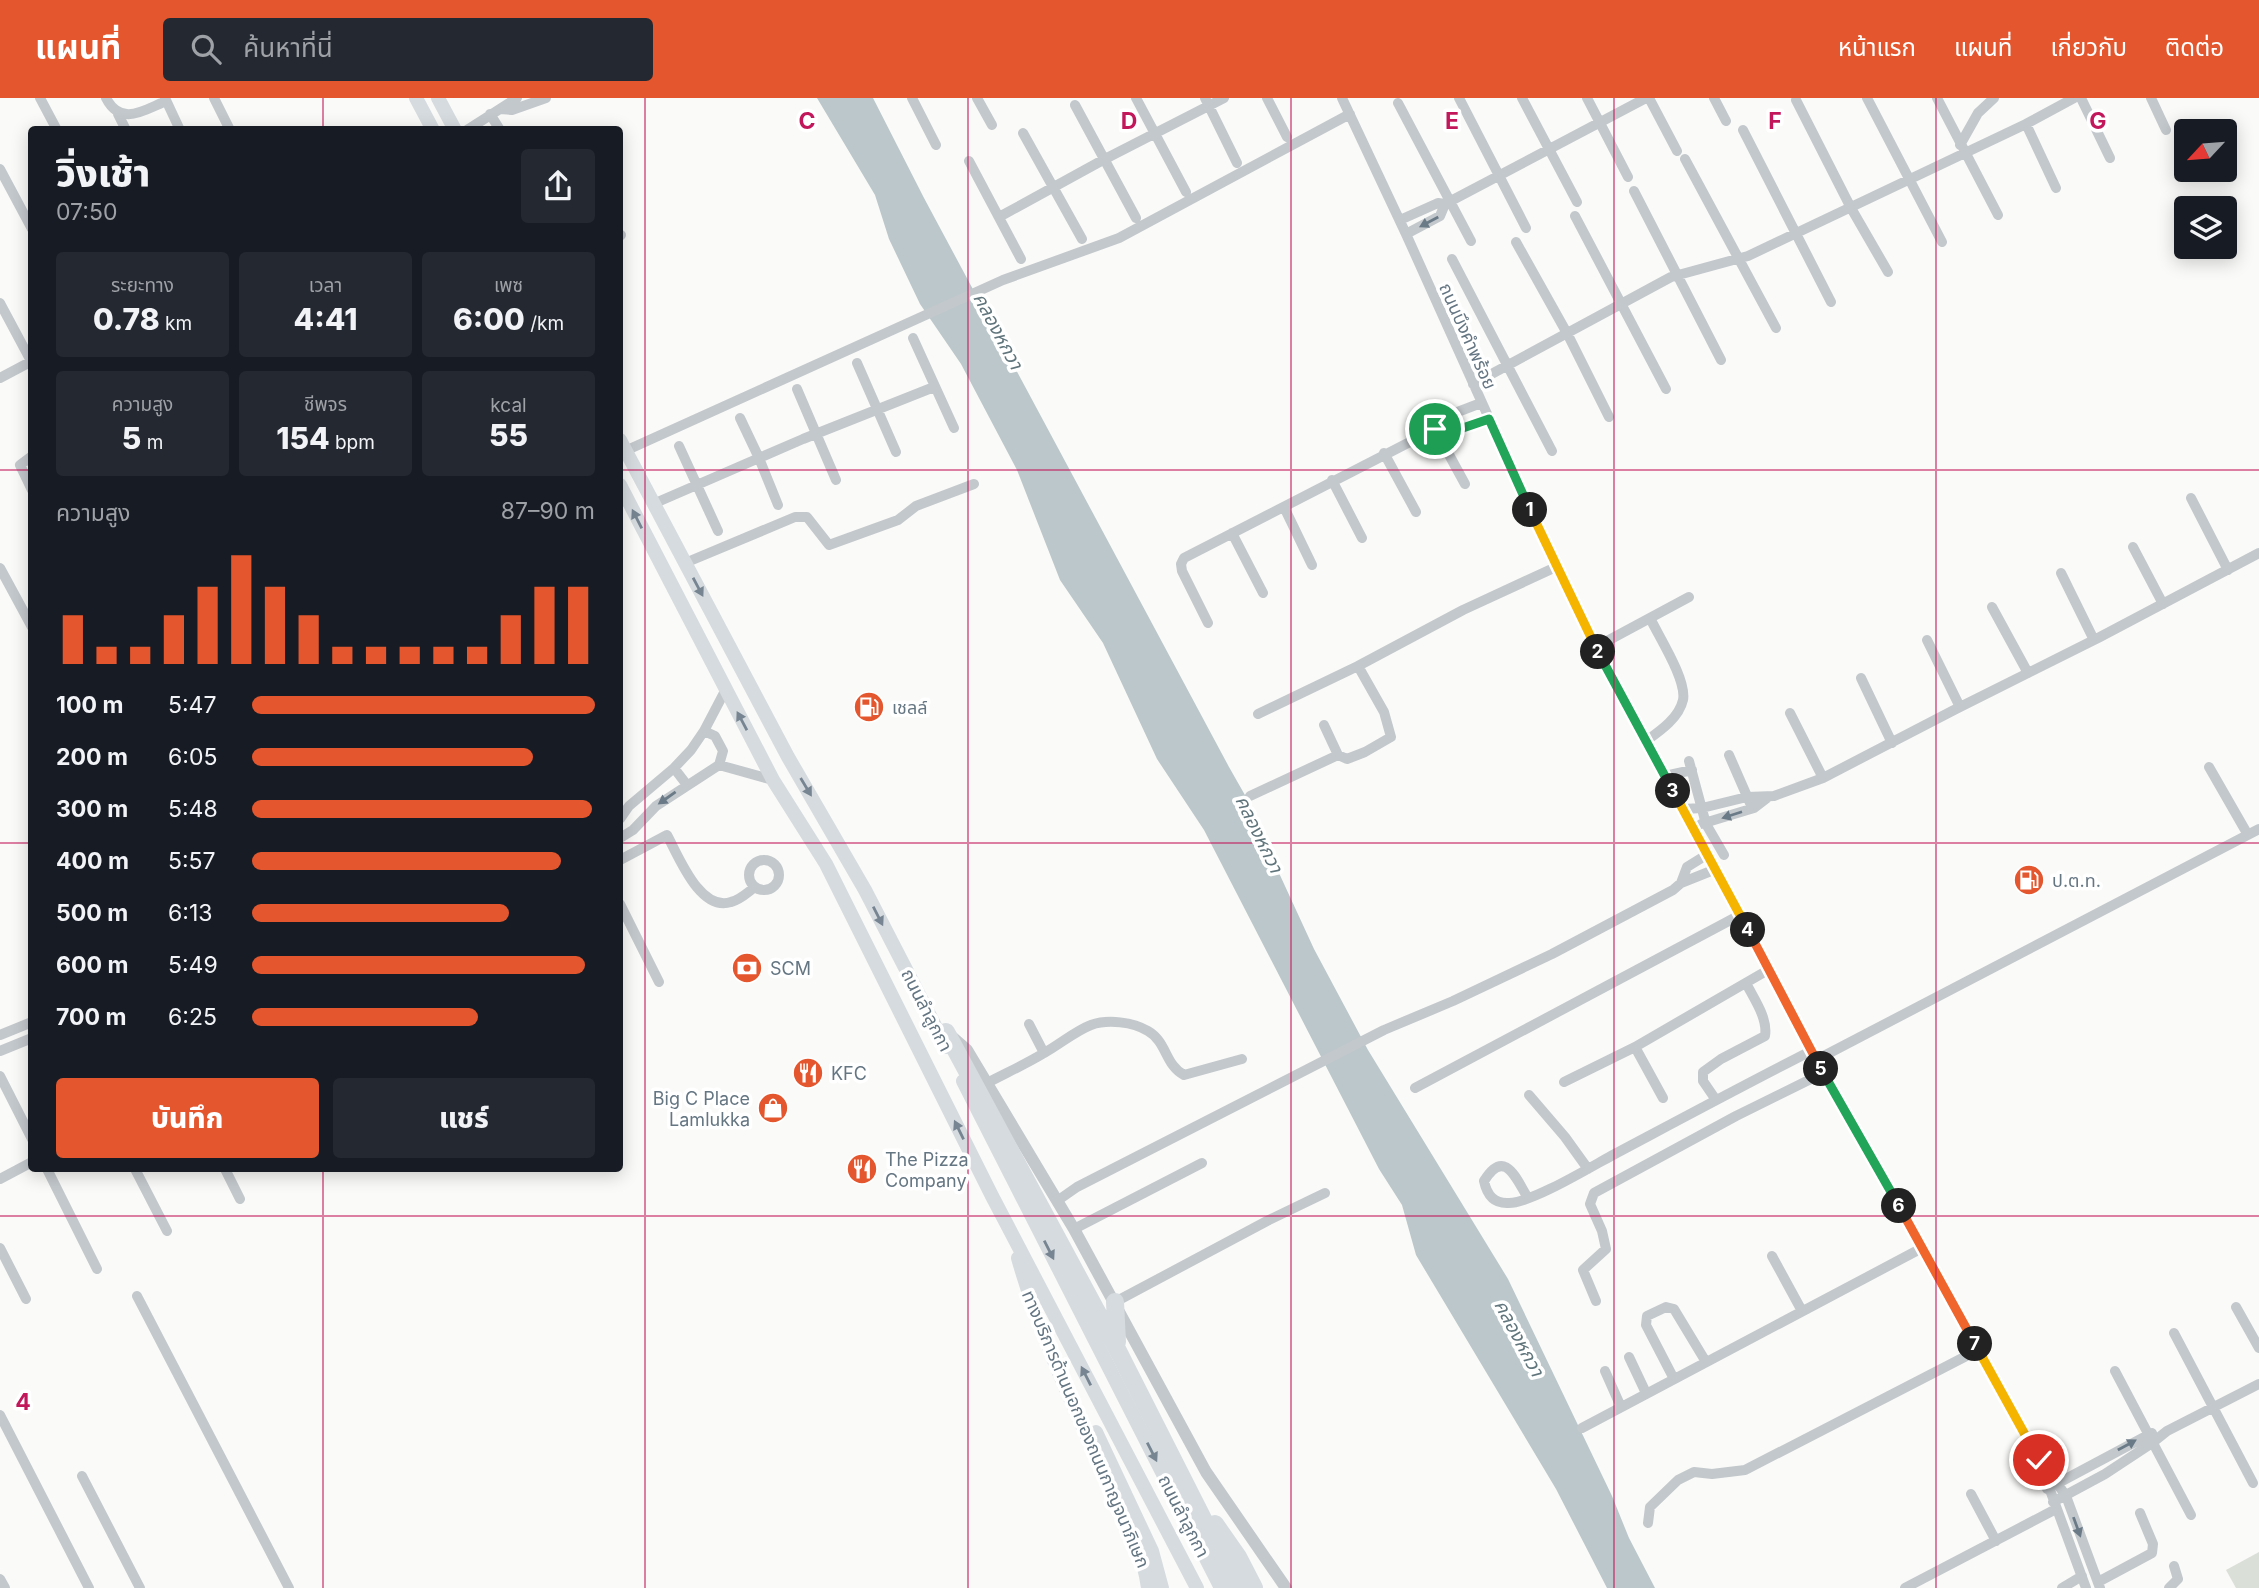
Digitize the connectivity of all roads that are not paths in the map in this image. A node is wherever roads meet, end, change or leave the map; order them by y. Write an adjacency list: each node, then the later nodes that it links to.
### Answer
1 (40, 98): 38 (street)
2 (106, 98): 31 (street)
3 (214, 98): 41 (street)
4 (416, 98): 42 (main road)
5 (438, 98): 43 (main road)
6 (517, 98): 30 (street)
7 (546, 98): 30 (street)
8 (912, 98): 51 (street)
9 (977, 98): 37 (street)
10 (1136, 98): 48 (street)
11 (1224, 98): 27 (street)
12 (1267, 98): 50 (street)
13 (1342, 98): 33 (street, ถนนบึงคำพร้อย)
14 (1459, 98): 61 (street)
15 (1522, 98): 52 (street)
16 (1587, 98): 35 (street)
17 (1647, 98): 35 (street); 54 (street)
18 (1714, 98): 34 (street)
19 (1867, 98): 63 (street)
20 (1937, 98): 53 (street)
21 (1994, 98): 53 (street)
22 (2074, 98): 36 (street)
23 (2081, 98): 55 (street)
24 (2151, 98): 47 (street)
25 (166, 99): 31 (street); 40 (street)
26 (1796, 100): 70 (street)
27 (1207, 102): 48 (street); 59 (street)
28 (1398, 103): 69 (street)
29 (1076, 105): 57 (street)
30 (500, 108): 32 (street)
31 (118, 114): 39 (street)
32 (490, 114): 44 (street); 45 (street)
33 (1350, 114): 75 (street, ถนนบึงคำพร้อย); 113 (street)
34 (1726, 121)
35 (1600, 122): 52 (street); 62 (street)
36 (2026, 124): 53 (street); 65 (street)
37 (992, 125)
38 (55, 126)
39 (125, 126)
40 (178, 126)
41 (227, 126)
42 (431, 126)
43 (453, 126)
44 (473, 126)
45 (498, 126)
46 (1743, 130): 78 (street)
47 (2166, 130)
48 (1156, 133): 57 (street); 67 (street)
49 (1023, 134): 64 (street)
50 (1287, 136)
51 (936, 145)
52 (1549, 149): 61 (street); 68 (street)
53 (1962, 149): 63 (street); 71 (street)
54 (1677, 151)
55 (2110, 158)
56 (1685, 159): 86 (street)
57 (1104, 160): 64 (street); 74 (street)
58 (968, 161): 73 (street)
59 (1237, 163)
60 (0, 169): 76 (street)
61 (1499, 175): 69 (street); 77 (street)
62 (1628, 177)
63 (1908, 179): 70 (street); 83 (street)
64 (1053, 187): 73 (street); 80 (street)
65 (2056, 188)
66 (1634, 191): 88 (street)
67 (1186, 192)
68 (1577, 202)
69 (1447, 203): 75 (street); 79 (street, one-way to 79); 81 (street)
70 (1851, 208): 78 (street); 87 (street)
71 (1998, 215)
72 (1575, 216): 91 (street)
73 (999, 217): 85 (street)
74 (1136, 218)
75 (1400, 220): 79 (street, ถนนบึงคำพร้อย)
76 (28, 222)
77 (1526, 228)
78 (1796, 233): 86 (street); 89 (street)
79 (1406, 234): 101 (street, ถนนบึงคำพร้อย)
80 (1082, 239)
81 (1471, 240)
82 (1516, 242): 93 (street)
83 (1942, 242)
84 (1452, 258): 99 (street)
85 (1021, 259)
86 (1740, 259): 88 (street); 92 (street)
87 (1888, 272)
88 (1678, 275): 91 (street); 96 (street)
89 (1831, 302)
90 (0, 303): 95 (street)
91 (1621, 305): 93 (street); 104 (street)
92 (1776, 328)
93 (1567, 335): 99 (street); 107 (street)
94 (913, 338): 102 (street)
95 (28, 355)
96 (1721, 360)
97 (28, 363): 100 (street)
98 (857, 363): 106 (street)
99 (1508, 366): 101 (street); 116 (street)
100 (0, 378)
101 (1473, 384): 105 (street, ถนนบึงคำพร้อย)
102 (934, 387): 106 (street); 111 (street)
103 (797, 389): 112 (street)
104 (1667, 389)
105 (1481, 403): 109 (street, ถนนบึงคำพร้อย); 110 (street)
106 (878, 409): 112 (street); 117 (street)
107 (1609, 417)
108 (740, 418): 120 (street)
109 (1489, 419): 110 (street); 140 (street, ถนนบึงคำพร้อย)
110 (1438, 427): 118 (street); 126 (street)
111 (954, 428)
112 (817, 433): 120 (street); 121 (street)
113 (623, 446)
114 (680, 446): 124 (street)
115 (623, 448): 129 (main road, ถนนลำลูกกา)
116 (1552, 451)
117 (896, 452)
118 (1384, 453): 122 (street); 132 (street)
119 (28, 458): 123 (street)
120 (759, 458): 124 (street); 130 (street)
121 (836, 480)
122 (1332, 480): 131 (street); 135 (street)
123 (28, 482)
124 (698, 484): 129 (street); 133 (street)
125 (974, 484): 138 (street)
126 (1465, 484)
127 (623, 491): 157 (main road, ถนนลำลูกกา, one-way to 127)
128 (2191, 498): 142 (street)
129 (653, 503): 138 (main road, ถนนลำลูกกา)
130 (778, 505)
131 (1284, 507): 134 (street); 139 (street)
132 (1416, 512)
133 (718, 531)
134 (1232, 533): 144 (street); 150 (street)
135 (1362, 538)
136 (2133, 547): 146 (street)
137 (2259, 553): 142 (street)
138 (685, 563): 199 (main road, ถนนลำลูกกา, one-way to 199)
139 (1312, 565)
140 (1556, 567): 153 (street, ถนนบึงคำพร้อย); 154 (street)
141 (0, 568): 149 (street)
142 (2228, 570): 146 (street)
143 (2061, 573): 152 (street)
144 (1263, 593)
145 (1689, 597): 148 (street)
146 (2163, 604): 152 (street)
147 (1992, 607): 155 (street)
148 (1650, 618): 153 (street); 163 (street)
149 (28, 620)
150 (1208, 623)
151 (1927, 640): 158 (street)
152 (2094, 640): 155 (street)
153 (1596, 647): 163 (street, ถนนบึงคำพร้อย)
154 (1358, 666): 160 (street); 165 (street)
155 (2028, 673): 158 (street)
156 (1861, 678): 164 (street)
157 (726, 689): 162 (street); 172 (main road, ถนนลำลูกกา, one-way to 157)
158 (1960, 707): 164 (street)
159 (1790, 713): 171 (street)
160 (1258, 714)
161 (1324, 725): 165 (street)
162 (704, 731): 167 (street); 169 (street)
163 (1646, 741): 170 (street, ถนนบึงคำพร้อย)
164 (1892, 743): 171 (street)
165 (1338, 755): 174 (street)
166 (1729, 755): 175 (street)
167 (719, 765): 172 (street); 173 (street)
168 (2209, 767): 186 (street)
169 (674, 768): 173 (street); 177 (street)
170 (1665, 776): 178 (street); 180 (street, ถนนบึงคำพร้อย)
171 (1823, 778): 176 (street)
172 (773, 780): 231 (main road, ถนนลำลูกกา, one-way to 172)
173 (687, 785): 182 (street, one-way to 182)
174 (1250, 796)
175 (1747, 797): 176 (street); 178 (street); 179 (street)
176 (1768, 798): 179 (street)
177 (629, 806): 181 (street); 182 (street)
178 (1702, 808): 180 (street); 183 (street)
179 (1754, 808): 183 (street, one-way to 183)
180 (1684, 809): 184 (street, ถนนบึงคำพร้อย)
181 (623, 815)
182 (644, 817): 187 (street)
183 (1706, 824): 184 (street); 189 (street)
184 (1693, 825): 188 (street, ถนนบึงคำพร้อย)
185 (2259, 829): 186 (street)
186 (2248, 835): 208 (street)
187 (623, 836)
188 (1708, 854): 191 (street, ถนนบึงคำพร้อย); 192 (street)
189 (1724, 855)
190 (623, 858): 193 (street)
191 (1717, 869): 192 (street); 195 (street, ถนนบึงคำพร้อย)
192 (1681, 883): 229 (street)
193 (754, 887)
194 (623, 910): 197 (street)
195 (1740, 915): 196 (street, ถนนบึงคำพร้อย); 214 (street)
196 (1768, 970): 198 (street); 208 (street, ถนนบึงคำพร้อย)
197 (659, 982)
198 (1746, 983): 205 (street); 217 (street)
199 (928, 1011): 202 (main road); 274 (main road, ถนนลำลูกกา, one-way to 274)
200 (28, 1024): 203 (street)
201 (1029, 1024): 207 (street)
202 (946, 1032): 213 (street); 246 (highway)
203 (0, 1035)
204 (28, 1040): 206 (street)
205 (1635, 1047): 212 (street); 216 (street)
206 (0, 1051)
207 (1044, 1053): 209 (street); 213 (street)
208 (1814, 1055): 210 (street, ถนนบึงคำพร้อย); 217 (street)
209 (1242, 1059)
210 (1824, 1073): 234 (street, ถนนบึงคำพร้อย); 240 (street)
211 (0, 1076): 218 (street)
212 (1564, 1082)
213 (987, 1083): 229 (street)
214 (1415, 1088)
215 (1530, 1095): 221 (street)
216 (1663, 1098)
217 (1716, 1100): 221 (street)
218 (28, 1131)
219 (1202, 1163): 230 (street)
220 (28, 1165): 225 (street)
221 (1588, 1169): 227 (street)
222 (48, 1172): 236 (street)
223 (137, 1172): 232 (street)
224 (226, 1172): 228 (street)
225 (0, 1179)
226 (1325, 1193): 241 (street)
227 (1528, 1198): 227 (street)
228 (240, 1199)
229 (1057, 1200): 230 (street)
230 (1074, 1229): 241 (street)
231 (1010, 1230): 237 (main road, ทางบริการด้านนอกของถนนกาญจนาภิเษก); 276 (main road, ถนนลำลูกกา, one-way to 231)
232 (167, 1231)
233 (0, 1248): 239 (street)
234 (1922, 1248): 243 (street); 247 (street, ถนนบึงคำพร้อย)
235 (1772, 1256): 243 (street)
236 (97, 1269)
237 (1026, 1287): 286 (main road, ทางบริการด้านนอกของถนนกาญจนาภิเษก); 287 (main road)
238 (137, 1296): 285 (street)
239 (26, 1299)
240 (1596, 1301)
241 (1115, 1302): 246 (highway); 292 (street)
242 (2236, 1307): 245 (street)
243 (1802, 1311): 249 (street)
244 (2174, 1333): 256 (street)
245 (2259, 1348)
246 (1117, 1349): 265 (highway)
247 (1978, 1350): 262 (street, ถนนบึงคำพร้อย); 275 (street)
248 (1629, 1357): 254 (street)
249 (1706, 1362): 252 (street); 252 (street)
250 (1605, 1371): 255 (street)
251 (2115, 1371): 260 (street)
252 (1674, 1379): 254 (street)
253 (2259, 1384): 256 (street)
254 (1646, 1393): 255 (street)
255 (1621, 1407): 258 (street)
256 (2213, 1408): 260 (street); 267 (street)
257 (0, 1415): 259 (street)
258 (1582, 1428)
259 (4, 1433): 283 (street)
260 (2150, 1439): 261 (street, one-way to 260); 263 (street); 273 (street)
261 (2097, 1462): 263 (street); 266 (street)
262 (2045, 1473): 266 (street, ถนนบึงคำพร้อย); 268 (street, ถนนบึงคำพร้อย)
263 (2105, 1474): 270 (street)
264 (82, 1476): 284 (street)
265 (1184, 1481): 290 (highway); 291 (highway)
266 (2058, 1483): 268 (street); 270 (street, ถนนบึงคำพร้อย)
267 (2253, 1483)
268 (2047, 1489): 271 (street, ถนนบึงคำพร้อย)
269 (1971, 1494): 277 (street)
270 (2066, 1496): 271 (street); 281 (street, ถนนบึงคำพร้อย, one-way to 281)
271 (2055, 1506): 277 (street); 279 (street, ถนนบึงคำพร้อย)
272 (2140, 1513): 281 (street)
273 (2191, 1515)
274 (1186, 1521): 276 (main road); 289 (main road, ถนนลำลูกกา)
275 (1648, 1522)
276 (1167, 1532): 288 (main road, ถนนลำลูกกา)
277 (1996, 1541): 293 (street)
278 (2174, 1566): 296 (street)
279 (2082, 1576): 294 (street); 295 (street, ถนนบึงคำพร้อย)
280 (0, 1578): 282 (street)
281 (2099, 1585)
282 (5, 1588)
283 (89, 1588)
284 (140, 1588)
285 (289, 1588)
286 (1148, 1588)
287 (1163, 1588)
288 (1197, 1588)
289 (1221, 1588)
290 (1238, 1588)
291 (1254, 1588)
292 (1286, 1588)
293 (1905, 1588)
294 (2062, 1588)
295 (2086, 1588)
296 (2169, 1588)

